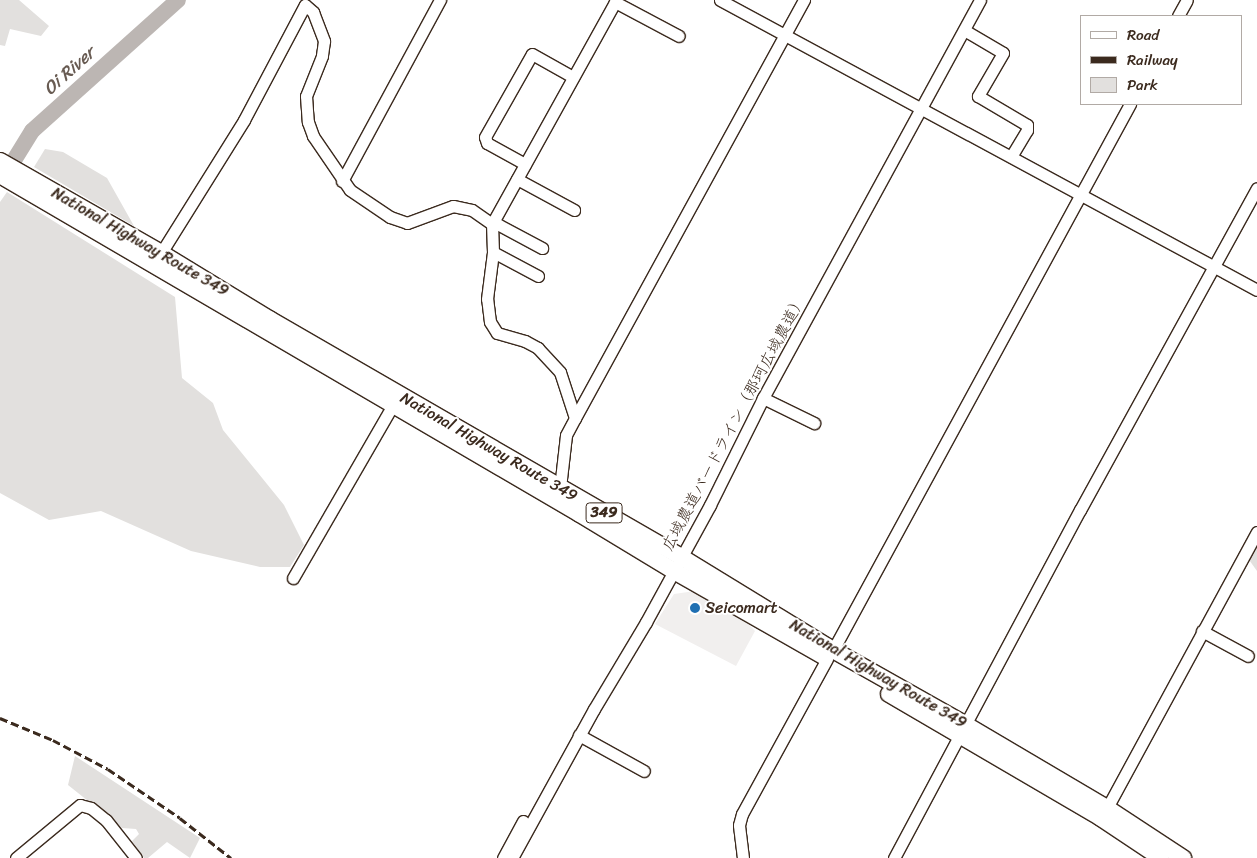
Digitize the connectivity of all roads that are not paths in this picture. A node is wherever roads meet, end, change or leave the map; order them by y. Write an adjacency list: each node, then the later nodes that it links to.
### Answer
1 (440, 0): 21 (street)
2 (720, 0): 11 (street)
3 (804, 0): 11 (street)
4 (980, 0): 9 (street, 広域農道バードライン（那珂広域農道）)
5 (1187, 0): 8 (street)
6 (615, 1): 10 (street); 12 (street)
7 (303, 2): 21 (street); 28 (street)
8 (1179, 15)
9 (964, 30): 14 (street, 広域農道バードライン（那珂広域農道）); 15 (street)
10 (678, 36)
11 (786, 36): 14 (street); 34 (street)
12 (573, 77): 17 (street); 17 (street)
13 (1129, 105): 23 (street)
14 (922, 108): 15 (street); 32 (street, 広域農道バードライン（那珂広域農道）)
15 (1011, 157): 23 (street)
16 (0, 161): 19 (highway, National Highway Route 349 / 349)
17 (525, 164): 20 (street)
18 (0, 175): 19 (highway, National Highway Route 349 / 349)
19 (18, 178): 28 (highway, National Highway Route 349 / 349); 33 (highway, National Highway Route 349 / 349)
20 (517, 179): 24 (street); 25 (street)
21 (342, 181): 25 (street)
22 (1257, 188): 29 (street)
23 (1079, 194): 29 (street); 41 (street)
24 (574, 210)
25 (492, 224): 26 (street); 27 (street)
26 (542, 248)
27 (493, 252): 30 (street); 34 (street)
28 (161, 253): 36 (highway, National Highway Route 349 / 349)
29 (1213, 266): 31 (street); 43 (street)
30 (538, 276)
31 (1257, 290)
32 (764, 398): 35 (street); 38 (street, 広域農道バードライン（那珂広域農道）)
33 (392, 405): 36 (highway, National Highway Route 349 / 349); 39 (street)
34 (575, 418): 36 (street)
35 (814, 423)
36 (554, 492): 38 (highway, National Highway Route 349 / 349)
37 (1257, 532): 40 (street)
38 (677, 564): 41 (highway, National Highway Route 349 / 349); 44 (street, 広域農道バードライン（那珂広域農道）)
39 (293, 578)
40 (1202, 631): 42 (street); 46 (street)
41 (830, 654): 43 (highway, National Highway Route 349 / 349); 53 (street)
42 (1248, 656)
43 (963, 730): 46 (highway, National Highway Route 349 / 349); 54 (street); 55 (highway, National Highway Route 349 / 349)
44 (579, 735): 45 (street); 47 (street, 広域農道バードライン（那珂広域農道）)
45 (644, 771)
46 (1107, 808): 56 (highway, National Highway Route 349 / 349)
47 (531, 814): 50 (street); 51 (street, 広域農道バードライン（那珂広域農道）); 52 (street)
48 (22, 856): 49 (street)
49 (136, 858)
50 (503, 858)
51 (512, 858)
52 (521, 858)
53 (743, 858)
54 (894, 858)
55 (1162, 858)
56 (1183, 858)

